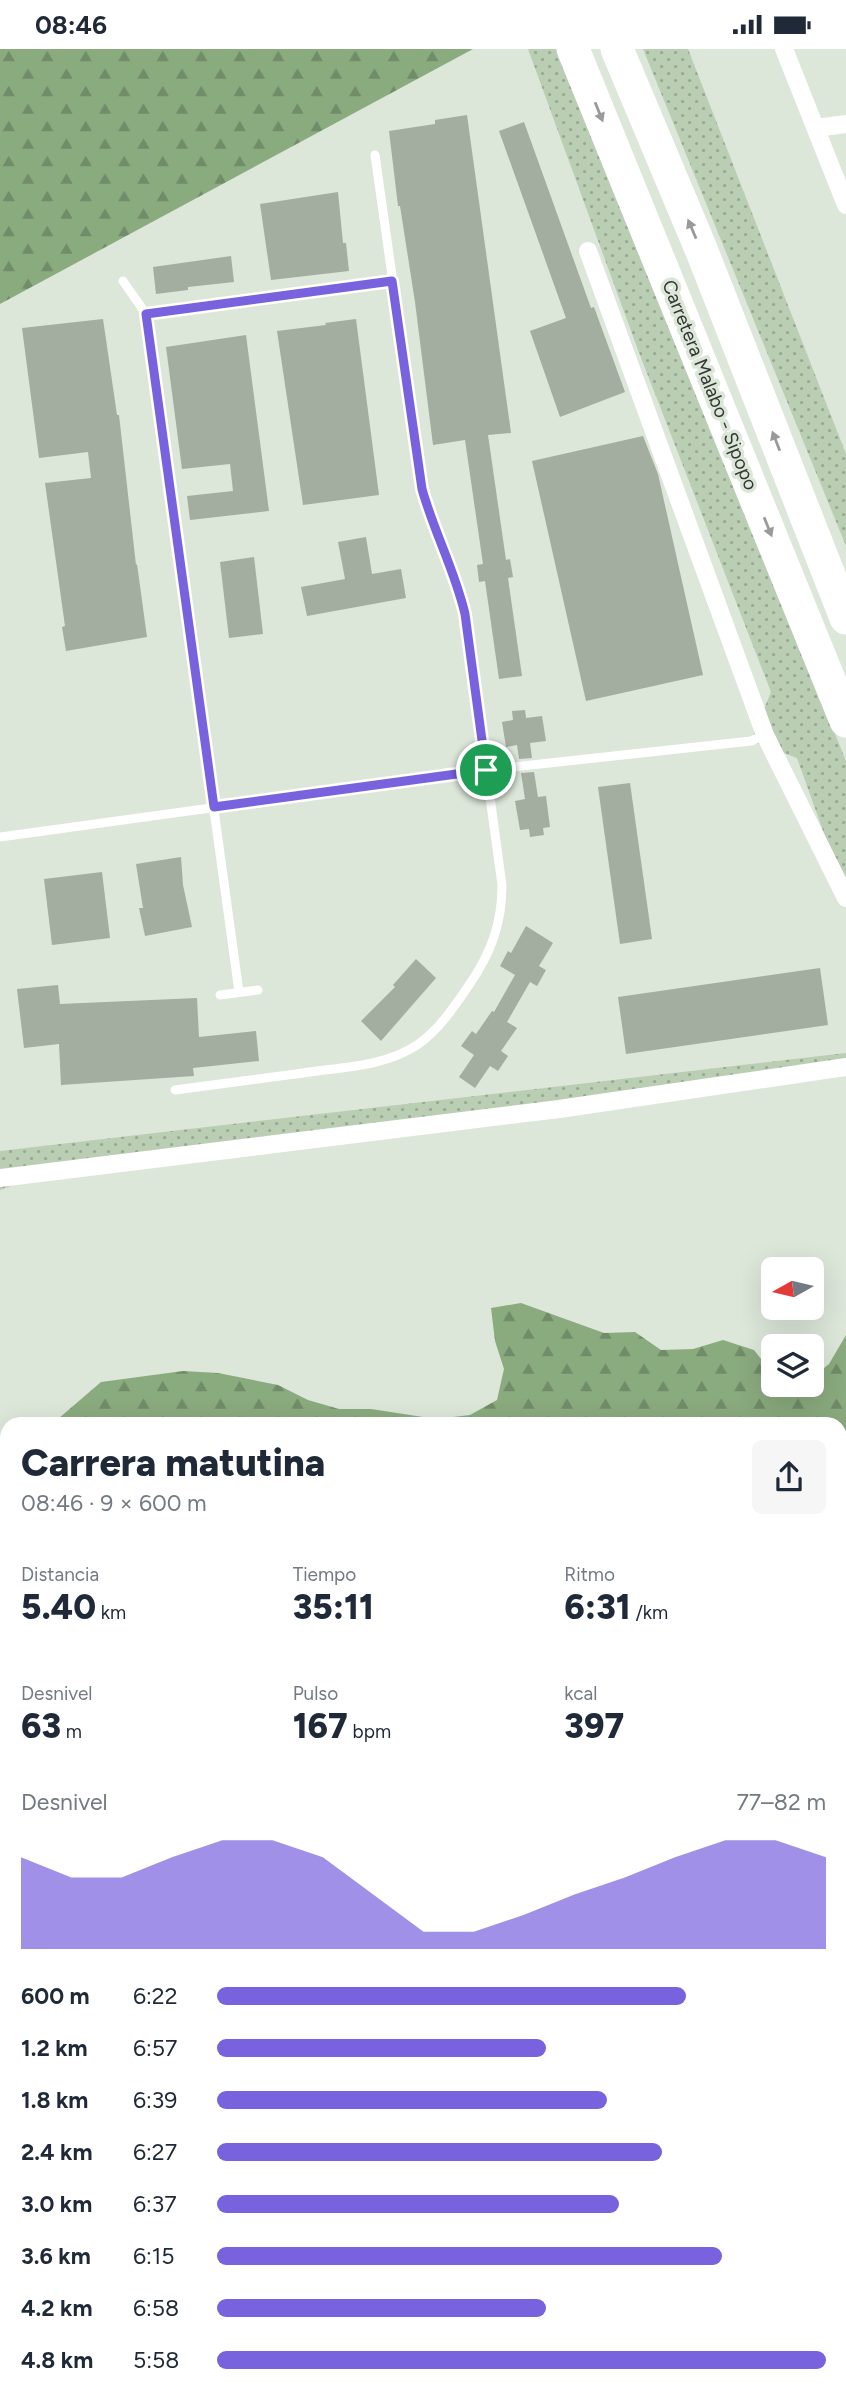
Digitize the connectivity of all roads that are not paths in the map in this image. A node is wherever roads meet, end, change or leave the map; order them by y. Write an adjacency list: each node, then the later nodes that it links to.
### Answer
1 (573, 49): 13 (highway, Carretera Malabo - Sipopo, one-way to 13)
2 (617, 49): 12 (highway, Carretera Malabo - Sipopo, one-way to 2)
3 (785, 49): 5 (street)
4 (846, 124): 5 (street)
5 (816, 128): 7 (street)
6 (375, 155): 10 (lane)
7 (846, 205)
8 (588, 251): 14 (street)
9 (123, 281): 11 (lane)
10 (392, 281): 11 (lane); 15 (lane)
11 (146, 314): 16 (lane)
12 (846, 618)
13 (846, 721)
14 (765, 735): 15 (lane); 18 (street)
15 (486, 770): 16 (lane); 23 (lane)
16 (214, 807): 17 (lane); 20 (lane)
17 (0, 835)
18 (846, 898)
19 (258, 990): 20 (lane)
20 (239, 992): 21 (lane)
21 (219, 995)
22 (846, 1067): 24 (street)
23 (175, 1090)
24 (0, 1178)

